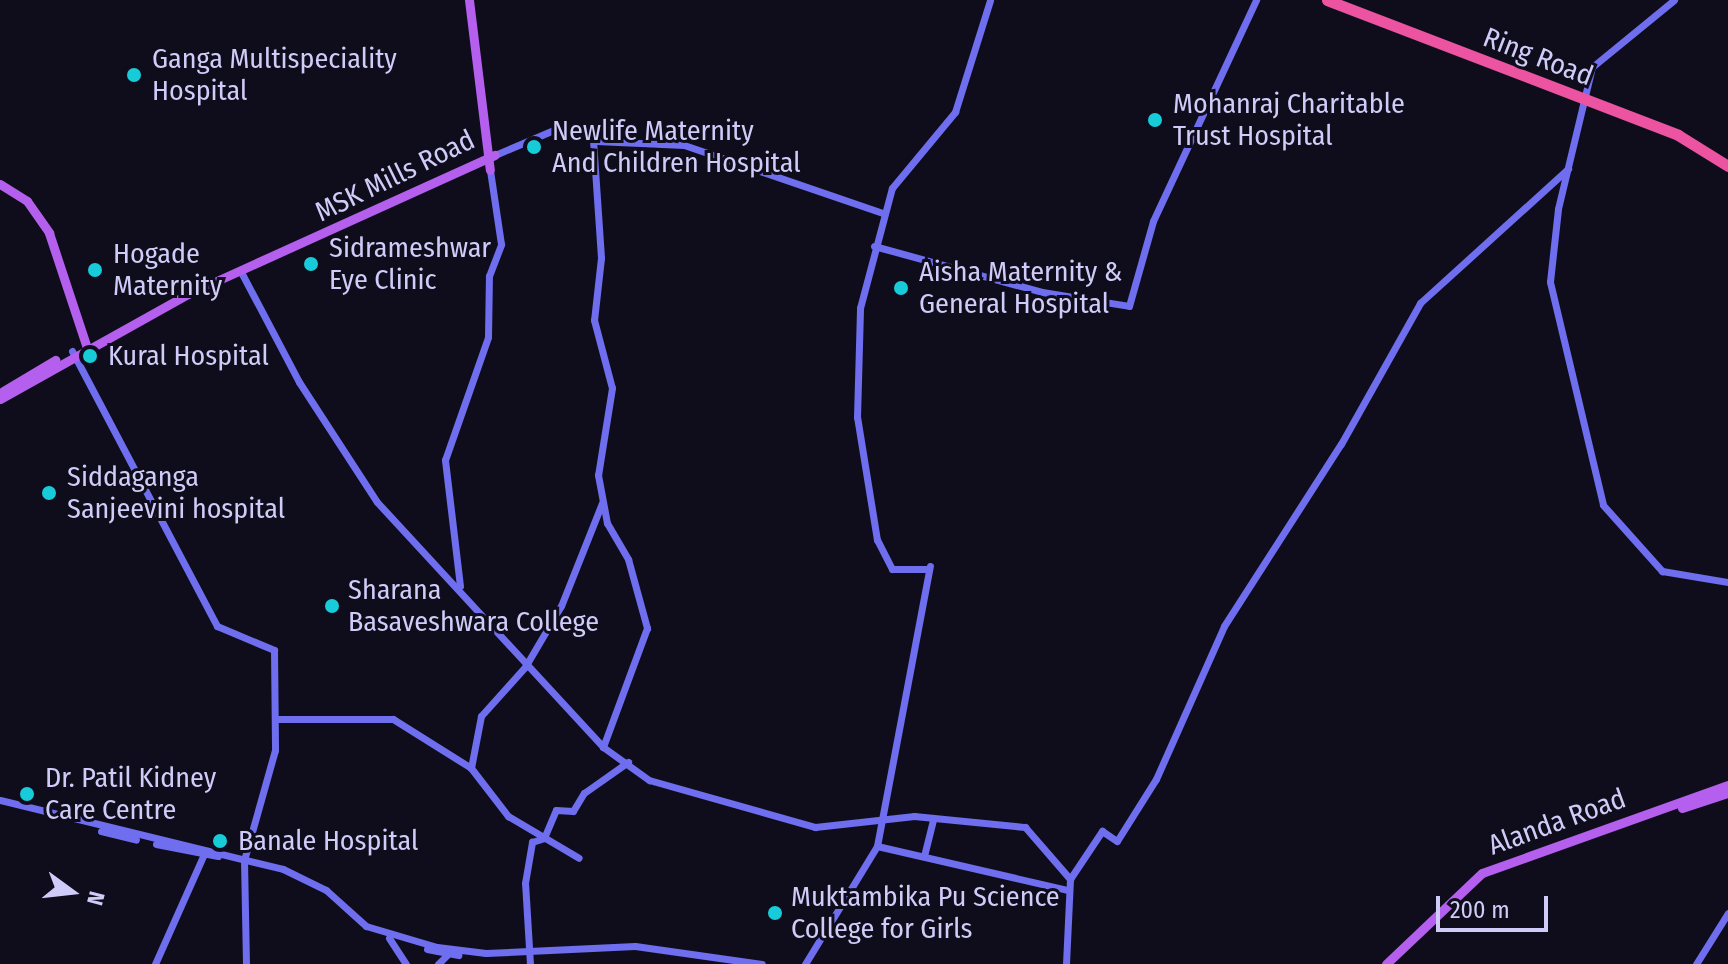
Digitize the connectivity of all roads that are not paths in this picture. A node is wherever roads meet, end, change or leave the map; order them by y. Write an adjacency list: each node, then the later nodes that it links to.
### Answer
1 (471, 0): 9 (main road)
2 (990, 0): 14 (street)
3 (1256, 0): 15 (street)
4 (1327, 0): 7 (highway, Ring Road)
5 (1342, 0): 7 (highway, Ring Road)
6 (1677, 0): 7 (street)
7 (1584, 97): 10 (highway, Ring Road); 11 (highway, Ring Road); 12 (street)
8 (593, 140): 9 (street); 14 (street); 20 (street)
9 (489, 159): 16 (main road, MSK Mills Road); 22 (street)
10 (1728, 159)
11 (1728, 166)
12 (1568, 169): 21 (street); 40 (street)
13 (0, 187): 17 (main road)
14 (883, 213): 15 (street)
15 (874, 246): 33 (street)
16 (241, 272): 17 (main road, MSK Mills Road); 22 (street)
17 (80, 349): 18 (main road, MSK Mills Road); 19 (main road, MSK Mills Road); 24 (street)
18 (0, 393)
19 (0, 399)
20 (602, 503): 23 (street); 25 (street)
21 (1728, 582)
22 (461, 588): 23 (street)
23 (525, 667): 25 (street); 27 (street)
24 (277, 719): 27 (street); 38 (street)
25 (603, 747): 26 (street)
26 (628, 762): 33 (street); 34 (street)
27 (471, 768): 34 (street)
28 (1728, 785): 55 (main road, Alanda Road)
29 (1728, 793): 56 (main road, Alanda Road)
30 (0, 801): 31 (street)
31 (61, 819): 36 (street); 38 (street)
32 (933, 819): 33 (street); 37 (street); 40 (street)
33 (881, 821): 35 (street)
34 (544, 838): 39 (street); 44 (street)
35 (877, 846): 37 (street); 53 (street)
36 (204, 854): 38 (street); 46 (street)
37 (924, 856): 41 (street)
38 (245, 858): 43 (street); 44 (street); 47 (street)
39 (579, 858)
40 (1070, 879): 41 (street)
41 (1067, 890): 54 (street)
42 (1728, 913): 57 (street)
43 (389, 938): 45 (street); 48 (street)
44 (530, 950): 45 (street); 50 (street); 51 (street); 52 (street)
45 (448, 954): 49 (street)
46 (155, 964)
47 (246, 964)
48 (406, 964)
49 (438, 964)
50 (530, 964)
51 (730, 964)
52 (762, 964)
53 (805, 964)
54 (1066, 964)
55 (1386, 964)
56 (1393, 964)
57 (1696, 964)

